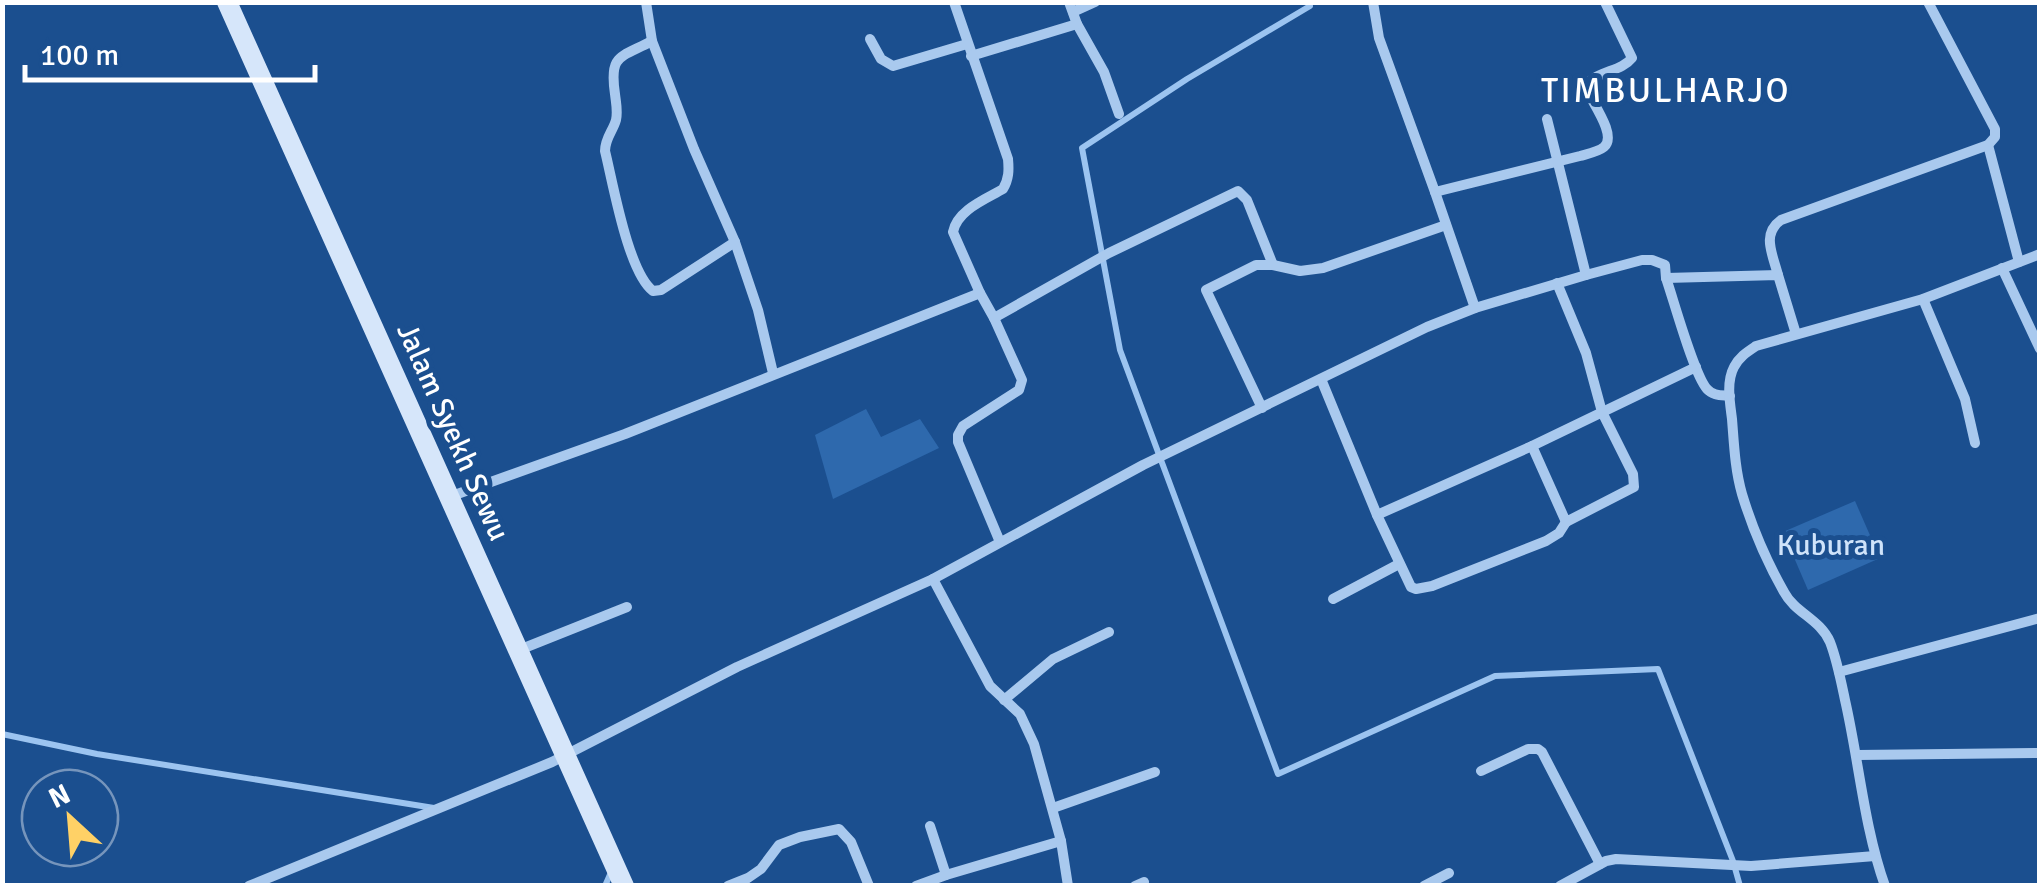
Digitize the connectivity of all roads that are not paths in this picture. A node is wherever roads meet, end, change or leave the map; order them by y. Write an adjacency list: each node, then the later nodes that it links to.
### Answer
1 (227, 2): 42 (street, Jalam Syekh Sewu)
2 (646, 2): 10 (street)
3 (954, 2): 11 (street)
4 (1096, 2): 8 (street)
5 (1605, 2): 16 (street)
6 (1928, 2): 15 (street)
7 (1376, 4): 17 (street)
8 (1073, 13): 12 (street); 13 (street)
9 (870, 38): 11 (street)
10 (652, 41): 19 (street); 19 (street)
11 (967, 44): 12 (street)
12 (971, 56): 28 (street)
13 (1118, 114)
14 (1548, 119): 16 (street)
15 (1988, 144): 21 (street); 25 (street)
16 (1559, 161): 17 (street); 24 (street)
17 (1435, 192): 18 (street)
18 (1446, 225): 22 (street); 30 (street)
19 (735, 242): 35 (street)
20 (2040, 254): 21 (street)
21 (2019, 262): 23 (street)
22 (1274, 265): 31 (street); 38 (street)
23 (2002, 268): 29 (street); 33 (street)
24 (1586, 275): 26 (street); 27 (street)
25 (1778, 275): 26 (street); 32 (street)
26 (1666, 278): 34 (street)
27 (1558, 284): 30 (street); 39 (street)
28 (980, 293): 31 (street); 35 (street)
29 (1923, 299): 32 (street); 40 (street)
30 (1474, 308): 36 (street)
31 (994, 318): 45 (street)
32 (1796, 334): 37 (street)
33 (2040, 348)
34 (1696, 367): 37 (street); 39 (street)
35 (773, 374): 42 (street)
36 (1321, 379): 38 (street); 43 (street)
37 (1730, 396): 53 (street)
38 (1262, 408): 45 (street)
39 (1602, 412): 41 (street); 44 (street)
40 (1975, 443)
41 (1532, 446): 43 (street); 44 (street)
42 (450, 497): 52 (street, Jalam Syekh Sewu)
43 (1377, 516): 46 (street)
44 (1566, 522): 46 (street)
45 (1000, 542): 47 (street)
46 (1399, 564): 48 (street)
47 (933, 579): 54 (street); 57 (street)
48 (1333, 599)
49 (627, 607): 52 (street)
50 (2040, 618): 53 (street)
51 (1108, 632): 54 (street)
52 (518, 650): 57 (street, Jalam Syekh Sewu)
53 (1839, 672): 56 (street)
54 (1004, 700): 60 (street)
55 (2040, 753): 56 (street)
56 (1857, 755): 63 (street)
57 (560, 758): 67 (street); 68 (street, Jalam Syekh Sewu)
58 (1481, 770): 64 (street)
59 (1155, 772): 60 (street)
60 (1053, 808): 62 (street)
61 (930, 826): 66 (street)
62 (1062, 840): 66 (street); 72 (street)
63 (1875, 856): 64 (street); 75 (street)
64 (1600, 864): 74 (street)
65 (1449, 873): 73 (street)
66 (946, 875): 71 (street)
67 (249, 886)
68 (624, 886)
69 (728, 886): 70 (street)
70 (869, 886)
71 (916, 886)
72 (1068, 886)
73 (1424, 886)
74 (1560, 886)
75 (1886, 886)

